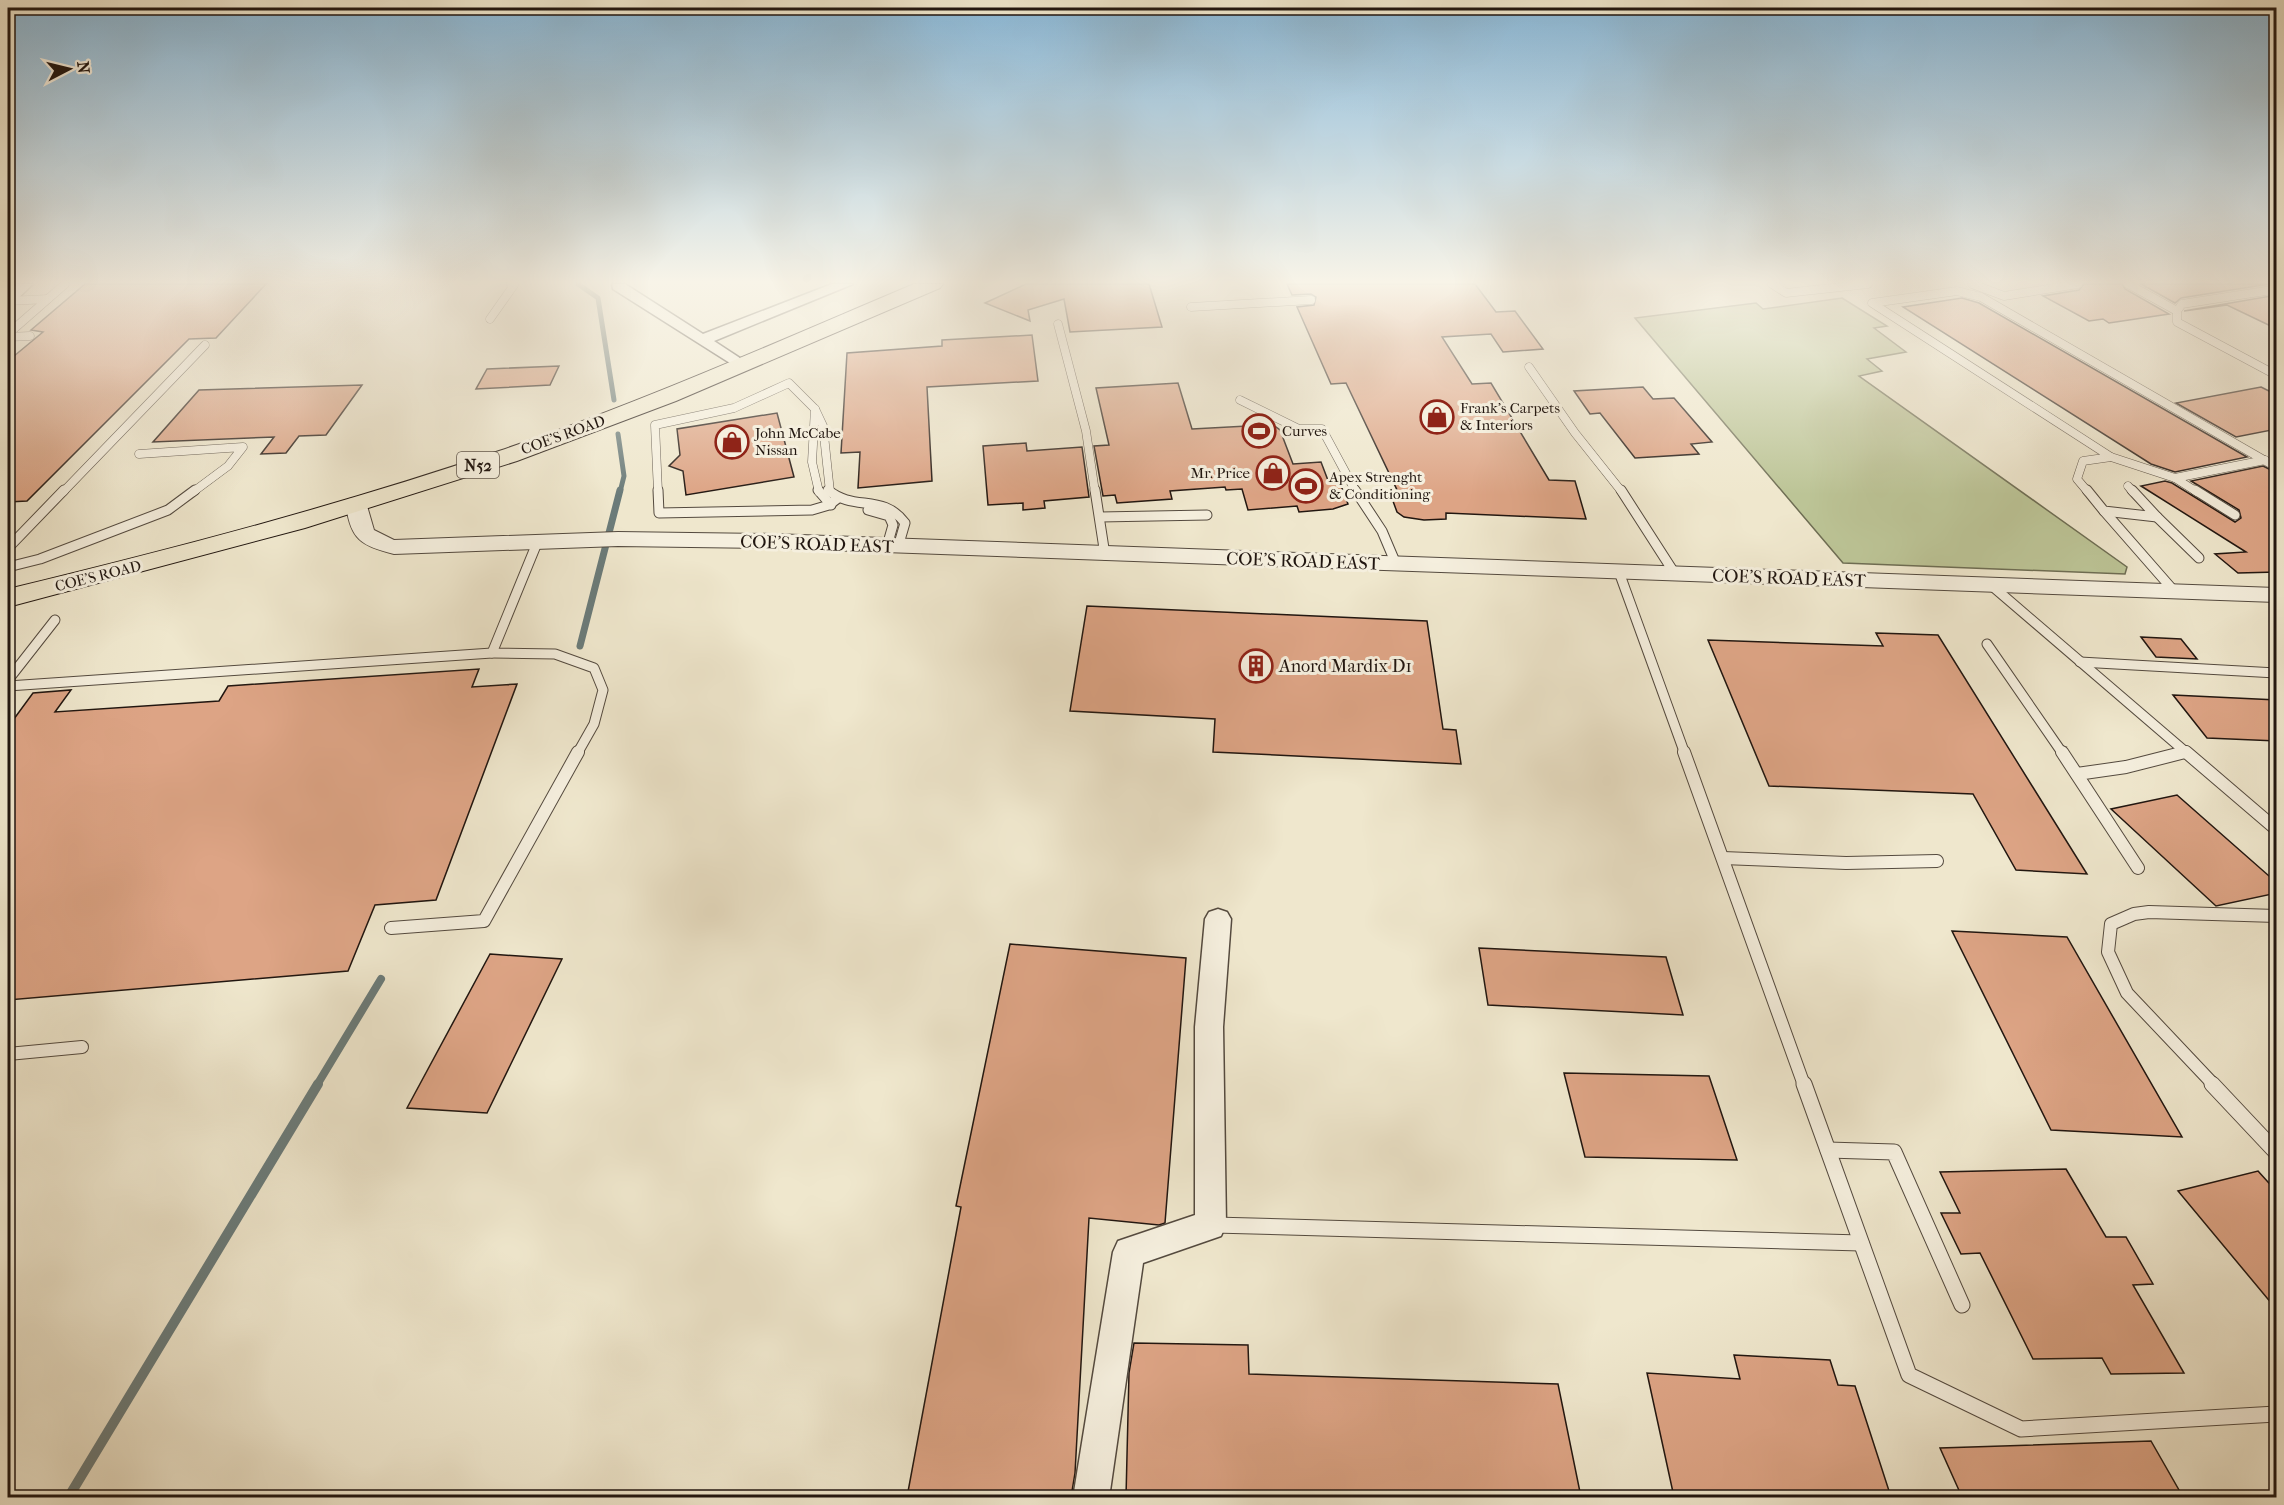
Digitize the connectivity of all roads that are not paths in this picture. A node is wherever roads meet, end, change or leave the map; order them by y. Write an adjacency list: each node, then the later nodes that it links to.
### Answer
1 (196, 354): 29 (lane)
2 (724, 354): 8 (street)
3 (767, 354): 8 (main road, COE'S ROAD / N52)
4 (1066, 354): 25 (lane)
5 (1952, 354): 14 (lane)
6 (2081, 354): 15 (lane)
7 (2238, 354): 10 (lane)
8 (741, 365): 20 (main road, COE'S ROAD / N52)
9 (1529, 367): 35 (lane)
10 (2277, 375)
11 (1240, 400): 32 (lane)
12 (815, 409): 19 (lane); 21 (lane); 21 (lane)
13 (139, 454): 33 (lane)
14 (2111, 457): 17 (lane); 22 (lane)
15 (2265, 460): 16 (lane); 17 (lane)
16 (2277, 467)
17 (2175, 478): 24 (lane)
18 (2128, 486): 26 (lane)
19 (837, 499): 21 (lane); 28 (lane)
20 (357, 504): 27 (street, COE'S ROAD EAST); 39 (main road, COE'S ROAD / N52)
21 (829, 505): 28 (lane)
22 (2104, 511): 26 (lane); 37 (lane)
23 (1207, 515): 25 (lane)
24 (2235, 515)
25 (1100, 517): 30 (lane)
26 (2157, 517): 31 (lane)
27 (537, 543): 28 (street, COE'S ROAD EAST); 42 (lane)
28 (893, 547): 30 (street, COE'S ROAD EAST)
29 (8, 548)
30 (1105, 555): 32 (street, COE'S ROAD EAST)
31 (2199, 558)
32 (1396, 564): 34 (street, COE'S ROAD EAST)
33 (8, 567)
34 (1619, 572): 35 (street, COE'S ROAD EAST); 52 (lane)
35 (1675, 574): 36 (street, COE'S ROAD EAST)
36 (1991, 585): 37 (street, COE'S ROAD EAST); 43 (lane)
37 (2174, 591): 38 (street, COE'S ROAD EAST)
38 (2277, 595)
39 (8, 598)
40 (55, 620): 44 (lane)
41 (1987, 644): 50 (lane)
42 (492, 653): 48 (lane); 57 (lane)
43 (2080, 662): 46 (lane); 49 (lane)
44 (20, 664): 45 (lane); 47 (lane)
45 (8, 665)
46 (2277, 673)
47 (8, 680)
48 (8, 686)
49 (2186, 752): 50 (lane); 51 (lane)
50 (2077, 774): 54 (lane)
51 (2277, 830)
52 (1723, 858): 53 (lane); 60 (lane)
53 (1937, 861)
54 (2138, 868)
55 (2277, 916): 61 (lane)
56 (1218, 918): 62 (street)
57 (391, 928)
58 (82, 1047): 59 (lane)
59 (8, 1054)
60 (1828, 1150): 63 (lane); 64 (lane)
61 (2277, 1152)
62 (1210, 1225): 63 (lane); 66 (street)
63 (1861, 1243): 65 (lane)
64 (1962, 1305)
65 (2277, 1414)
66 (1091, 1497)

